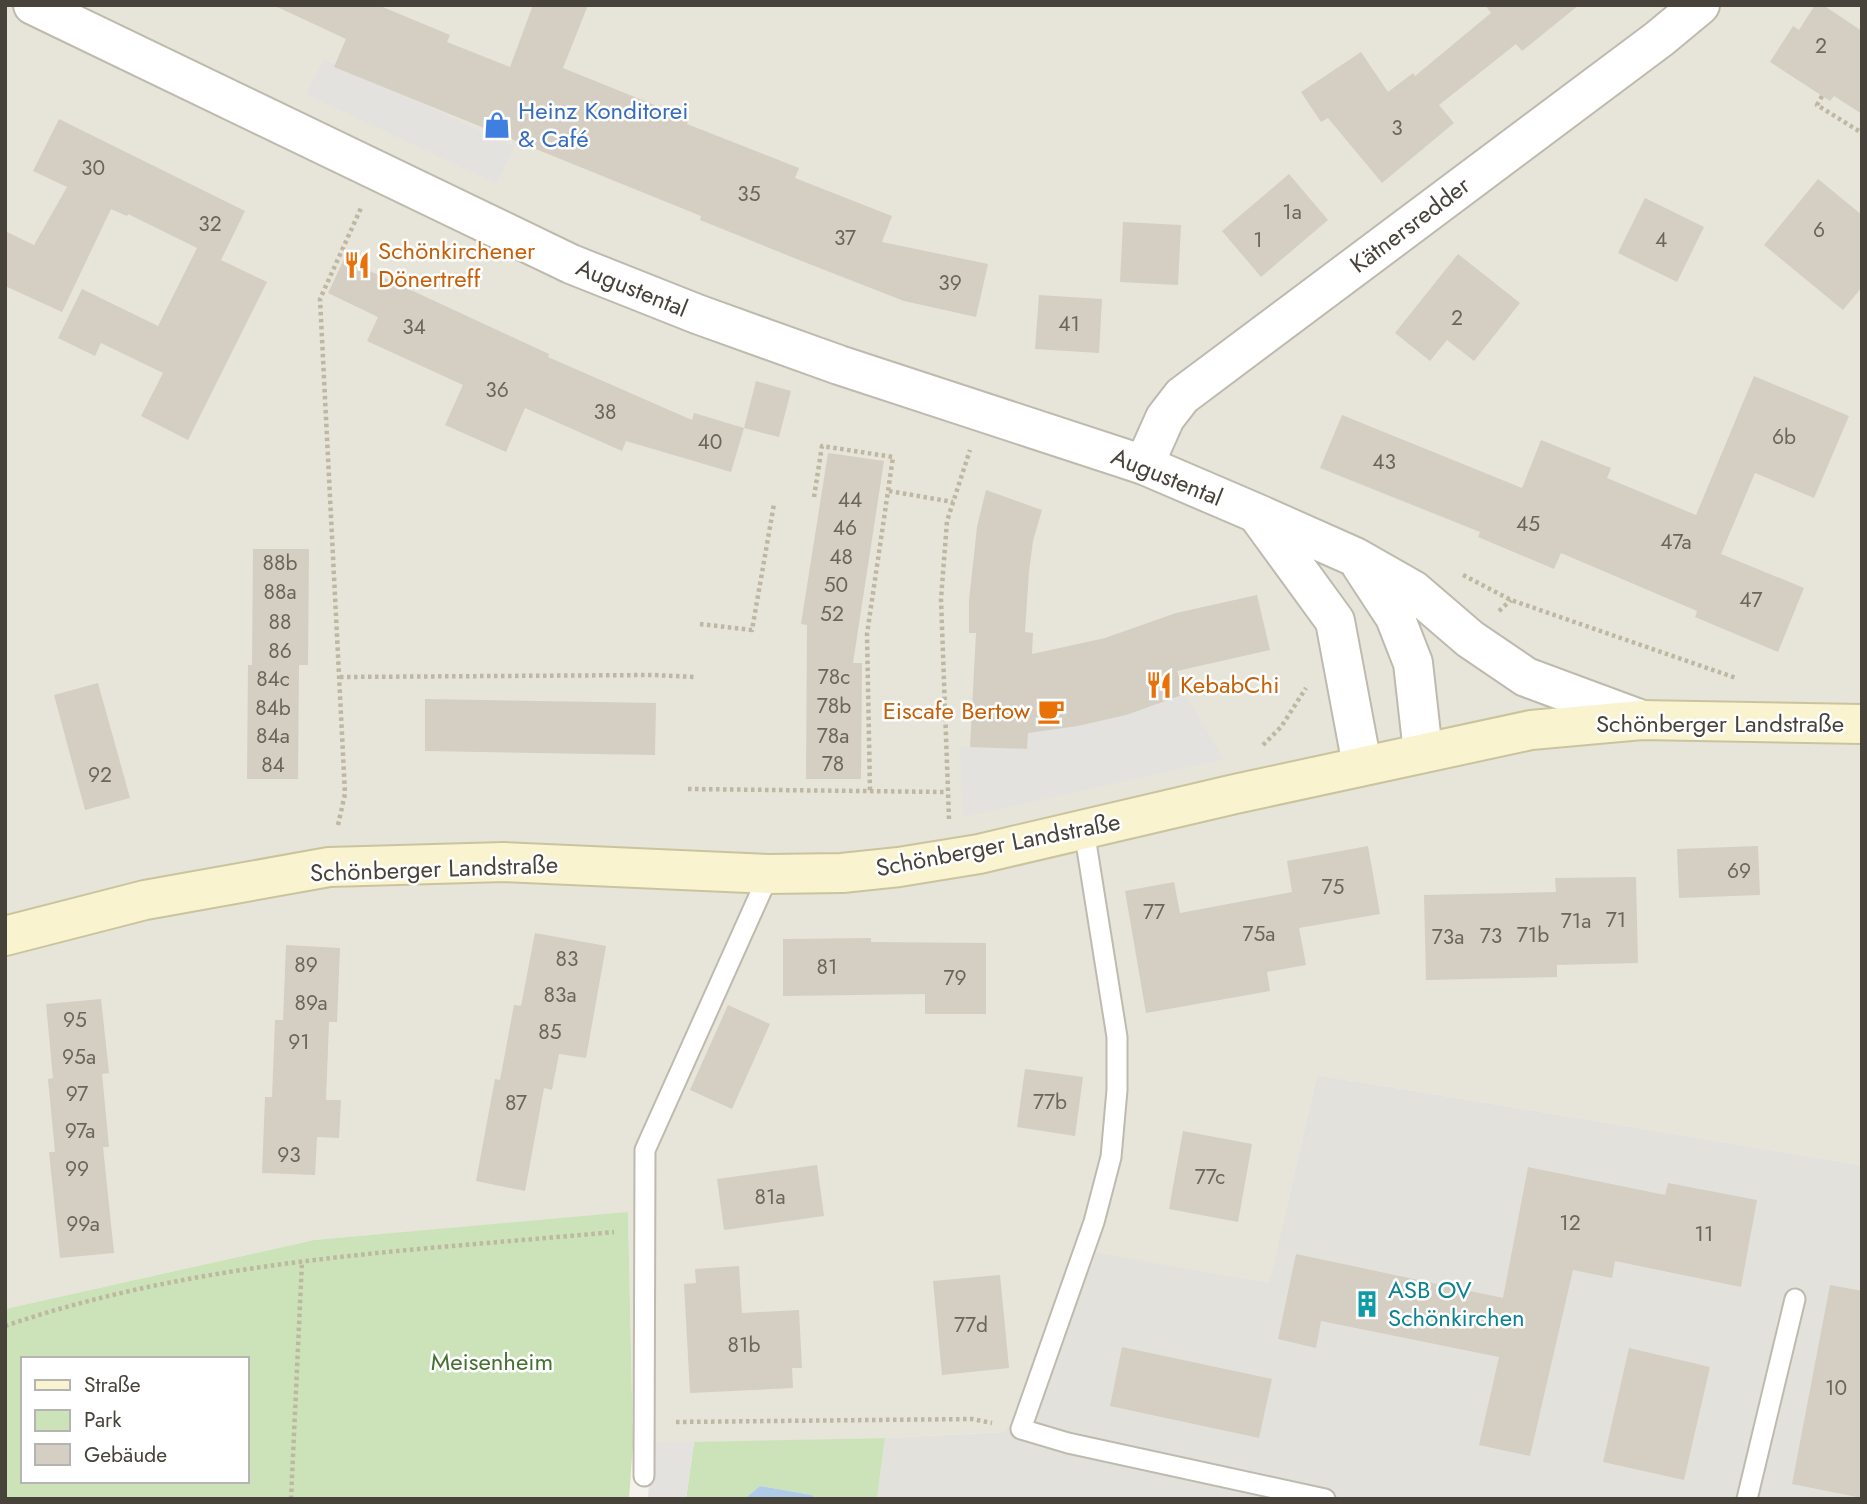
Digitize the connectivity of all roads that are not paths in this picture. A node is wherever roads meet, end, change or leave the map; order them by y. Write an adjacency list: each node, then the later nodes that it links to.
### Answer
1 (33, 5): 3 (street, Augustental)
2 (1700, 5): 3 (street, Kätnersredder)
3 (1144, 465): 4 (street, Augustental)
4 (1256, 513): 5 (street, Augustental); 9 (street)
5 (1355, 557): 6 (street, Augustental); 8 (street)
6 (1642, 720): 7 (main road, Schönberger Landstraße); 8 (main road, Schönberger Landstraße)
7 (1862, 724)
8 (1423, 752): 9 (main road, Schönberger Landstraße)
9 (1362, 765): 10 (main road, Schönberger Landstraße)
10 (1084, 830): 11 (main road, Schönberger Landstraße); 15 (lane)
11 (769, 874): 12 (main road, Schönberger Landstraße); 14 (lane)
12 (5, 936)
13 (1795, 1299): 16 (lane)
14 (644, 1476)
15 (1325, 1499)
16 (1748, 1499)

